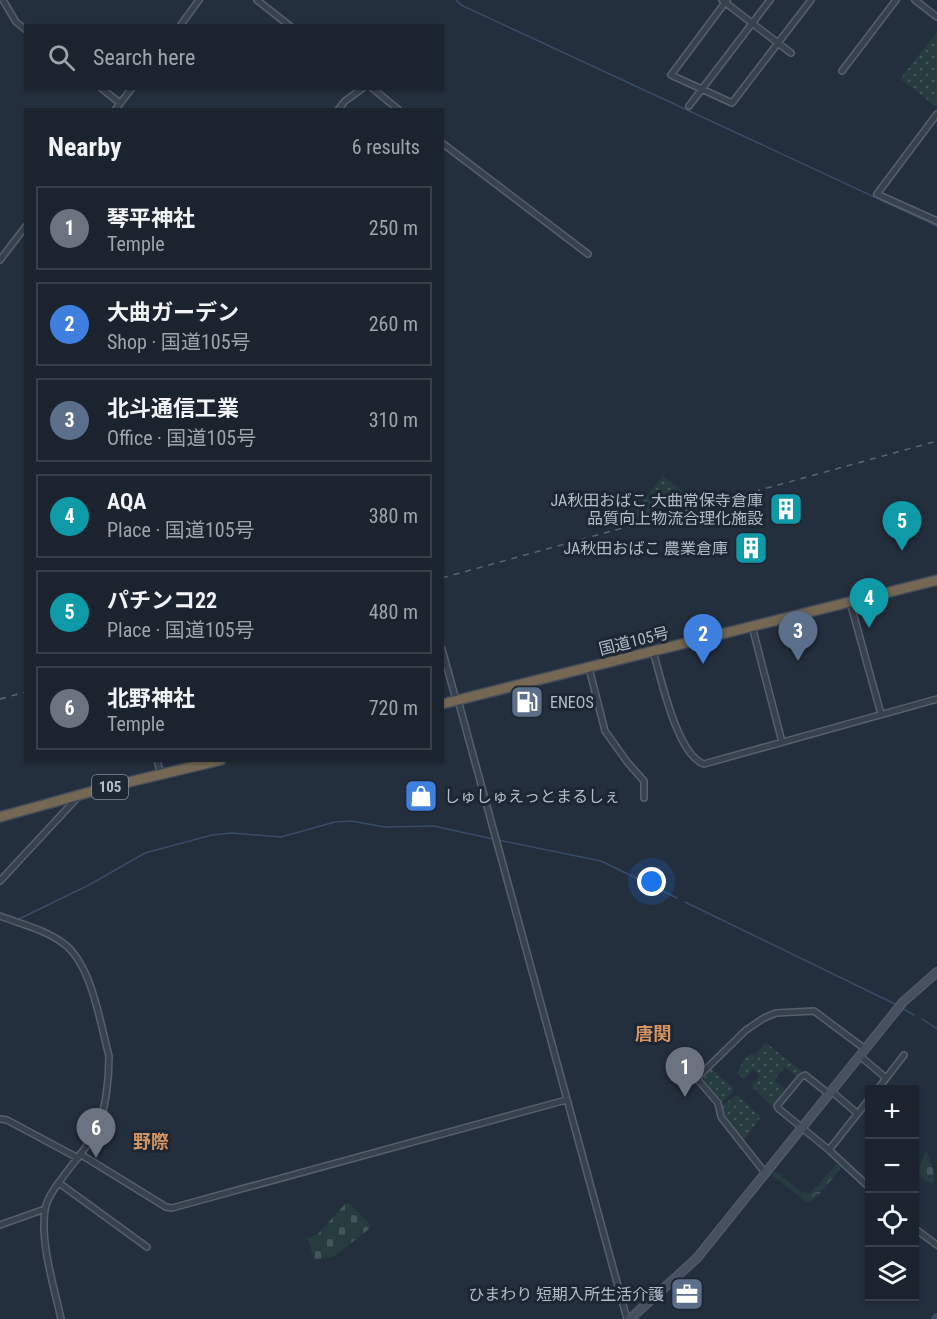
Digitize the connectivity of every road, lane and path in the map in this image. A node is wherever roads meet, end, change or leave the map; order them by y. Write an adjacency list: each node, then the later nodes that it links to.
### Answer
1 (3, 0): 13 (street)
2 (200, 0): 11 (street)
3 (256, 0): 12 (street)
4 (770, 0): 10 (street)
5 (811, 0): 14 (street)
6 (896, 0): 16 (street)
7 (915, 0): 9 (street)
8 (725, 1): 10 (street); 17 (street)
9 (937, 17)
10 (752, 23): 14 (street); 17 (street)
11 (182, 24)
12 (287, 24)
13 (24, 28)
14 (778, 43): 15 (street); 17 (street)
15 (790, 53)
16 (842, 71)
17 (702, 89): 23 (street)
18 (103, 90): 22 (street)
19 (130, 90): 22 (street)
20 (360, 90): 25 (street)
21 (374, 90): 26 (street)
22 (120, 104): 24 (street)
23 (689, 106)
24 (117, 108)
25 (340, 108)
26 (397, 108)
27 (937, 114): 29 (street)
28 (444, 145): 31 (street)
29 (937, 221)
30 (24, 229): 32 (street)
31 (588, 254)
32 (0, 260)
33 (937, 580): 34 (highway, 国道105号)
34 (850, 602): 35 (highway, 国道105号); 42 (street)
35 (752, 626): 36 (highway, 国道105号); 43 (street)
36 (653, 651): 38 (highway, 国道105号); 43 (street)
37 (444, 656): 40 (street)
38 (590, 668): 40 (highway, 国道105号); 48 (street)
39 (937, 699): 42 (street)
40 (457, 700): 41 (highway, 国道105号); 58 (street)
41 (444, 703)
42 (881, 714): 43 (street)
43 (782, 742)
44 (158, 762): 46 (street)
45 (213, 762): 46 (highway, 105)
46 (161, 775): 47 (highway, 105)
47 (80, 795): 49 (highway, 105); 50 (street)
48 (644, 798)
49 (0, 817)
50 (0, 881)
51 (0, 916): 64 (street)
52 (937, 972): 53 (street)
53 (862, 1052): 55 (street); 57 (street); 65 (street)
54 (904, 1055): 55 (street)
55 (886, 1078): 56 (street)
56 (880, 1085)
57 (830, 1093): 60 (street); 62 (street); 62 (street)
58 (567, 1100): 64 (street); 73 (street)
59 (865, 1104): 60 (street)
60 (857, 1113): 63 (street)
61 (0, 1119): 64 (street)
62 (802, 1128): 63 (street); 65 (street)
63 (829, 1150): 67 (street)
64 (79, 1156): 66 (street)
65 (766, 1174): 73 (street)
66 (59, 1183): 68 (street); 72 (street)
67 (865, 1183)
68 (45, 1209): 69 (street); 74 (street)
69 (0, 1225)
70 (919, 1231): 71 (street)
71 (937, 1245)
72 (147, 1247)
73 (626, 1318)
74 (61, 1319)

